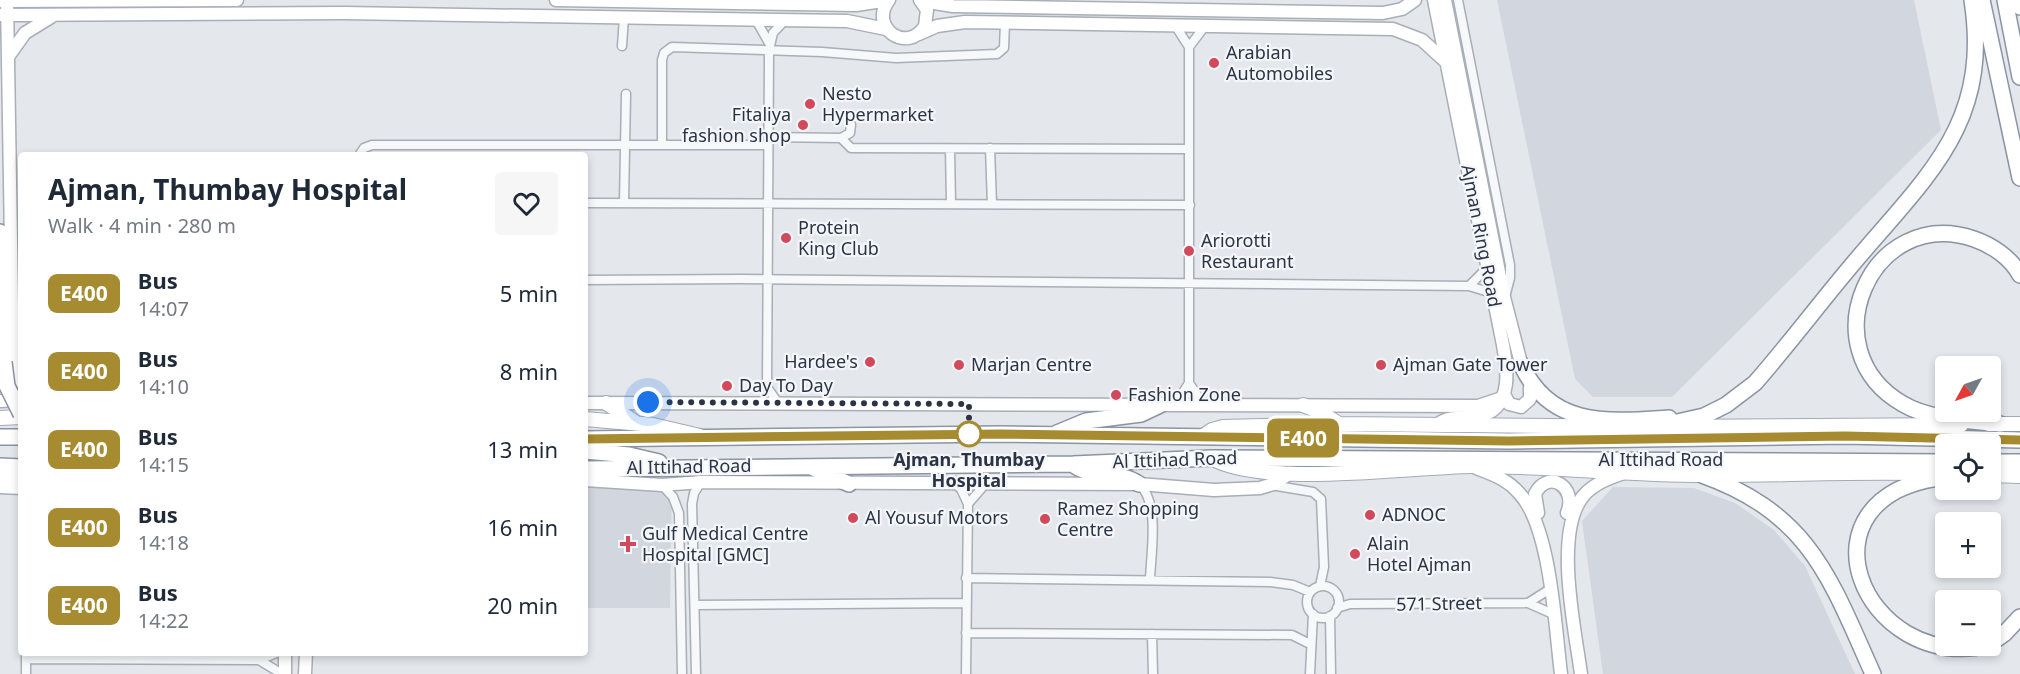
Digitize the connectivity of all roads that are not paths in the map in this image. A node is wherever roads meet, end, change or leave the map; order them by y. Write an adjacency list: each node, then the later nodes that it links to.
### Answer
1 (7, 0): 2 (main road); 15 (main road); 18 (main road)
2 (50, 0): 3 (main road)
3 (237, 0)
4 (556, 0): 5 (main road)
5 (889, 0): 27 (main road)
6 (921, 0): 17 (main road); 28 (main road)
7 (1415, 0): 17 (main road)
8 (1434, 0): 33 (main road, Ajman Ring Road)
9 (1444, 0): 60 (main road, Ajman Ring Road)
10 (1458, 0): 60 (street)
11 (1972, 0): 61 (highway)
12 (1982, 0): 45 (highway)
13 (2005, 0): 34 (highway)
14 (2018, 0): 16 (highway)
15 (0, 1)
16 (2020, 7)
17 (1308, 12): 26 (main road)
18 (4, 15): 19 (main road); 32 (main road)
19 (58, 15): 20 (main road); 32 (main road)
20 (624, 17): 21 (main road); 29 (street)
21 (756, 20): 22 (main road); 30 (street)
22 (785, 20): 27 (main road); 30 (street)
23 (1005, 23): 24 (main road); 28 (main road); 30 (street)
24 (1175, 25): 25 (main road); 31 (street)
25 (1205, 26): 26 (main road); 31 (street)
26 (1275, 27): 33 (main road)
27 (886, 29): 28 (main road)
28 (919, 34)
29 (622, 46)
30 (769, 47): 38 (street); 39 (street)
31 (1189, 47): 43 (street)
32 (8, 58): 63 (main road)
33 (1446, 62): 53 (main road, Ajman Ring Road)
34 (2020, 76)
35 (626, 94): 40 (street)
36 (851, 125): 37 (street)
37 (841, 138): 38 (street); 42 (street)
38 (768, 141): 39 (street); 48 (street)
39 (662, 145): 40 (street)
40 (625, 146): 44 (street); 47 (street)
41 (990, 148): 42 (street); 43 (street); 50 (street)
42 (950, 149): 49 (street)
43 (1189, 149): 51 (street)
44 (361, 152)
45 (2020, 178)
46 (588, 203): 47 (street)
47 (624, 203): 48 (street)
48 (767, 204): 49 (street); 56 (street)
49 (951, 204): 50 (street)
50 (992, 204): 51 (street)
51 (1190, 205): 57 (street)
52 (0, 232): 79 (highway, bridge)
53 (1487, 268): 58 (street); 59 (main road, Ajman Ring Road)
54 (2020, 275): 85 (highway)
55 (588, 280): 56 (street)
56 (767, 280): 57 (street); 67 (street)
57 (1190, 283): 58 (street); 66 (street)
58 (1469, 286): 59 (street)
59 (1492, 292): 69 (main road, Ajman Ring Road)
60 (1504, 297): 62 (main road, Ajman Ring Road)
61 (1785, 345): 62 (highway); 89 (highway)
62 (1521, 364): 68 (main road, Ajman Ring Road)
63 (15, 376): 64 (main road); 65 (main road)
64 (0, 382)
65 (18, 382)
66 (1189, 383): 76 (street); 77 (street)
67 (767, 387): 74 (street); 75 (street)
68 (1530, 387): 69 (main road); 88 (main road, Ajman Ring Road)
69 (1503, 396): 78 (main road); 87 (main road)
70 (0, 400): 71 (main road)
71 (18, 400)
72 (588, 403): 73 (main road)
73 (606, 403): 74 (main road); 83 (main road)
74 (755, 403): 75 (main road)
75 (778, 403): 76 (main road)
76 (1167, 405): 77 (main road); 90 (highway)
77 (1204, 405): 78 (main road)
78 (1303, 405): 84 (main road)
79 (18, 408)
80 (18, 415): 81 (main road)
81 (0, 418)
82 (588, 419): 83 (main road)
83 (637, 424): 91 (main road)
84 (1339, 424): 87 (main road); 92 (main road)
85 (2000, 424): 86 (main road); 89 (main road)
86 (2020, 424)
87 (1436, 426): 88 (main road)
88 (1586, 427): 89 (main road)
89 (1655, 428)
90 (1054, 435): 91 (highway, Al Ittihad Road); 92 (highway, Al Ittihad Road)
91 (702, 436): 95 (highway, Al Ittihad Road)
92 (1203, 436): 96 (highway, Al Ittihad Road)
93 (0, 437): 94 (highway)
94 (18, 437)
95 (588, 439)
96 (2020, 440)
97 (588, 451): 107 (highway)
98 (1210, 458): 99 (highway, Al Ittihad Road); 102 (highway, Al Ittihad Road); 111 (main road)
99 (1935, 462)
100 (2001, 462): 101 (highway)
101 (2020, 462)
102 (1072, 464): 103 (highway, Al Ittihad Road); 122 (highway)
103 (807, 465): 107 (highway, Al Ittihad Road); 121 (highway)
104 (0, 466): 106 (highway)
105 (1472, 466): 108 (main road); 111 (main road); 133 (main road)
106 (18, 467)
107 (675, 467): 109 (highway, Al Ittihad Road)
108 (1627, 471): 112 (main road); 134 (main road)
109 (588, 472)
110 (588, 472): 123 (main road)
111 (1291, 473): 124 (main road)
112 (1702, 476): 113 (main road); 171 (highway)
113 (1935, 476)
114 (2001, 476): 115 (main road)
115 (2020, 476)
116 (0, 478): 125 (highway)
117 (1935, 479): 154 (highway)
118 (953, 481): 120 (main road); 121 (main road); 129 (street)
119 (701, 482): 121 (main road); 123 (main road); 132 (street)
120 (987, 482): 122 (main road); 129 (street)
121 (849, 484)
122 (1139, 484): 128 (main road); 130 (street)
123 (662, 485): 131 (street)
124 (1271, 485): 128 (main road); 137 (street)
125 (18, 486)
126 (0, 487): 127 (main road)
127 (18, 487)
128 (1163, 487): 130 (street)
129 (968, 504): 135 (street)
130 (1152, 505): 136 (street)
131 (680, 519): 132 (street); 163 (street)
132 (692, 519): 143 (street)
133 (1546, 559): 134 (main road); 138 (main road)
134 (1568, 569): 170 (main road)
135 (966, 578): 136 (street); 140 (street)
136 (1150, 579): 139 (street)
137 (1320, 586): 139 (street); 142 (street)
138 (1550, 590): 141 (street); 145 (main road)
139 (1310, 592): 144 (street)
140 (966, 603): 143 (street); 149 (street)
141 (1528, 603): 142 (street, 571 Street); 145 (street, 571 Street)
142 (1338, 604): 146 (street)
143 (696, 605): 164 (street)
144 (1313, 614): 146 (street); 148 (street)
145 (1553, 614): 169 (main road)
146 (1330, 616): 168 (street)
147 (2020, 617): 152 (highway)
148 (1310, 627): 151 (street); 153 (street)
149 (966, 633): 150 (street); 165 (street)
150 (1152, 634): 151 (street); 166 (street)
151 (1292, 635): 153 (street)
152 (2001, 636)
153 (1310, 644): 167 (street)
154 (1935, 655)
155 (26, 656): 159 (street); 160 (street)
156 (269, 656): 159 (street)
157 (285, 656): 161 (main road)
158 (306, 656): 162 (main road)
159 (259, 660): 161 (street)
160 (26, 674)
161 (283, 674)
162 (305, 674)
163 (682, 674)
164 (696, 674)
165 (966, 674)
166 (1153, 674)
167 (1310, 674)
168 (1331, 674)
169 (1561, 674)
170 (1581, 674)
171 (1873, 674)

